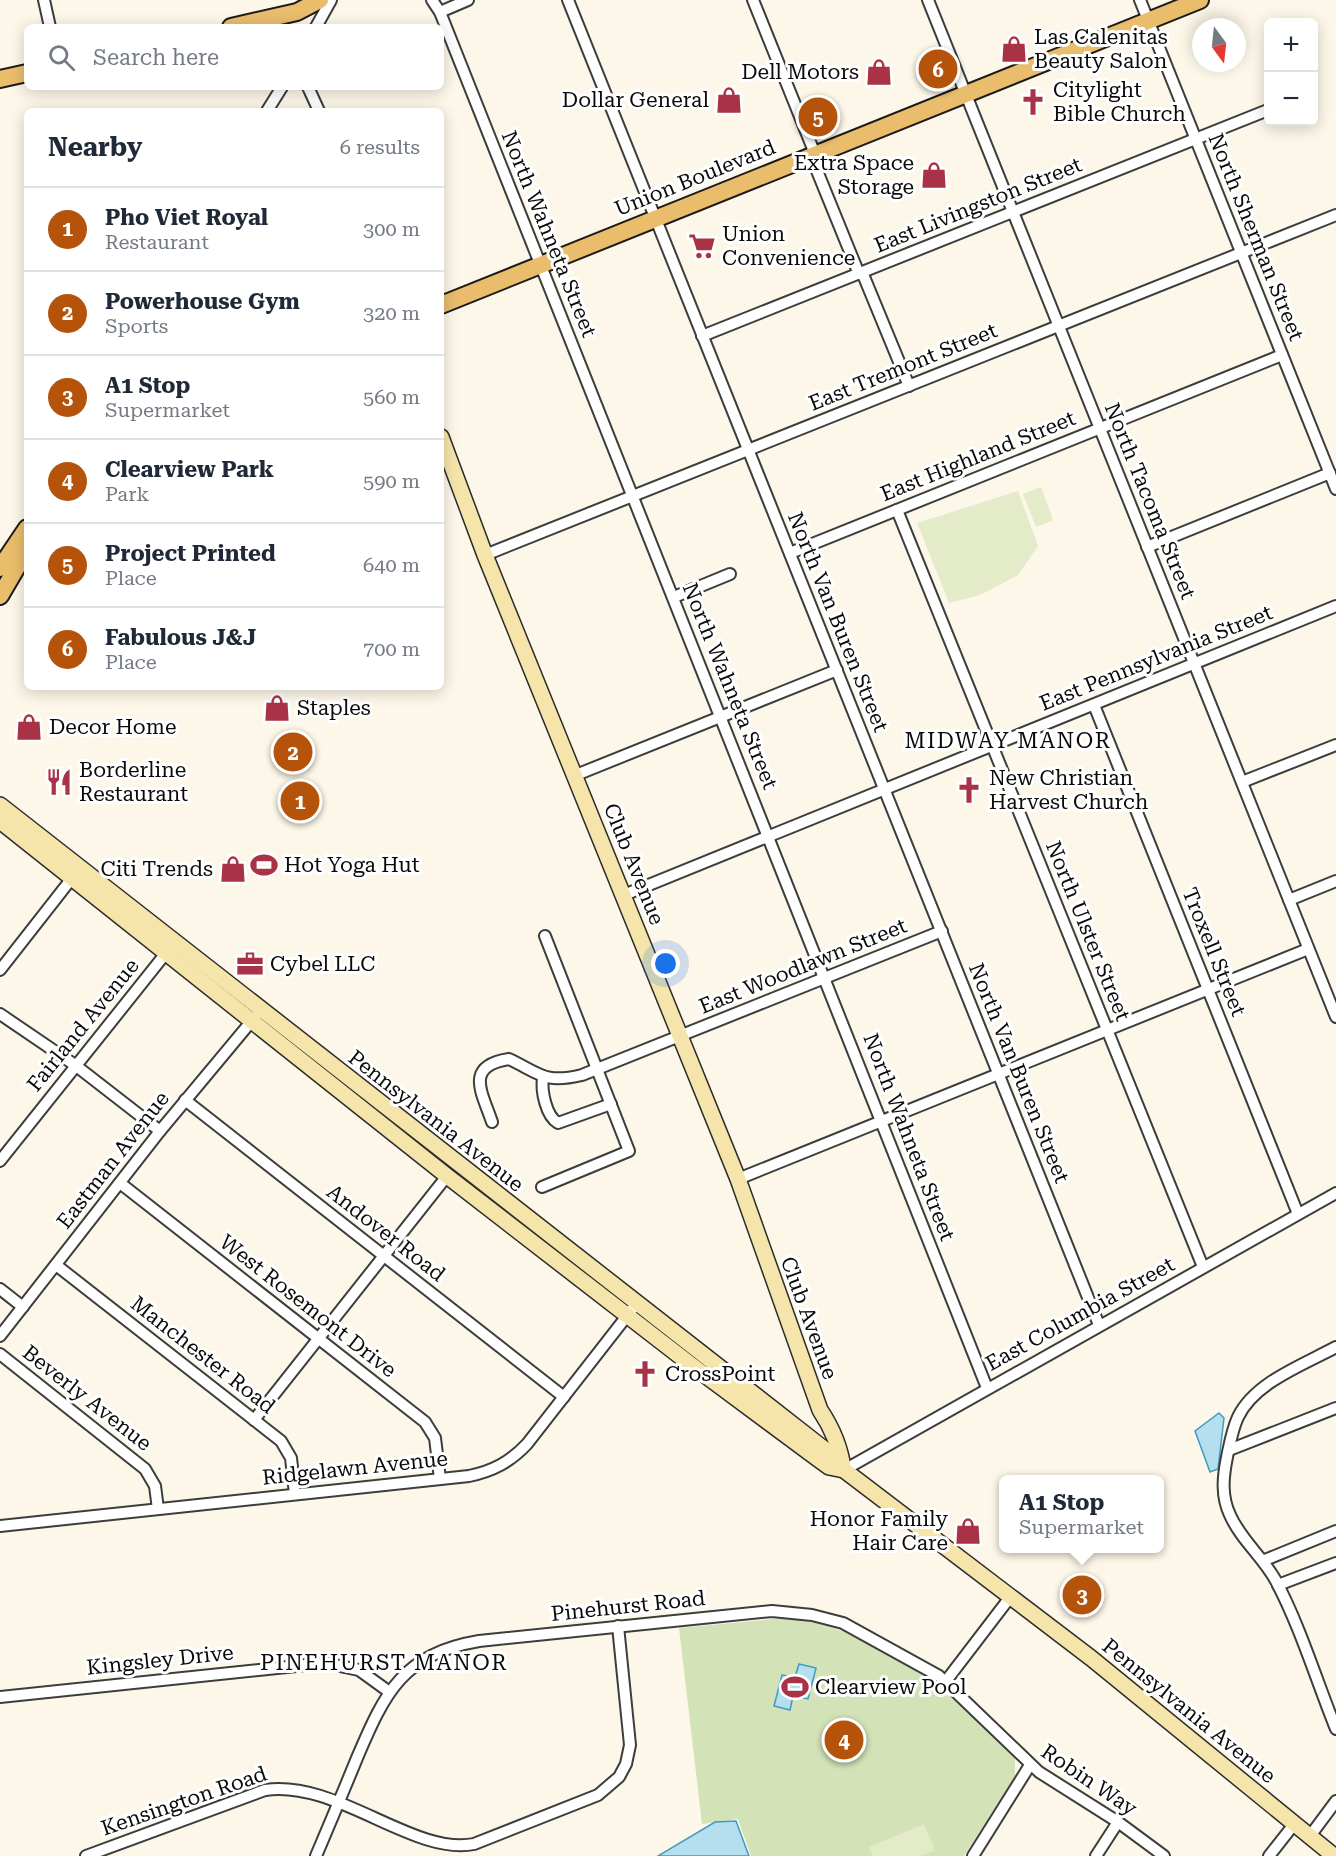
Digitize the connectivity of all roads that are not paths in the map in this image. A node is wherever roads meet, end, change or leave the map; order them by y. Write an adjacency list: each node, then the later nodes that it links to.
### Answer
1 (44, 0): 14 (street)
2 (320, 0): 12 (main road)
3 (330, 0): 16 (street)
4 (432, 0): 11 (street, North Wahneta Street)
5 (468, 0): 11 (street)
6 (568, 0): 29 (street, North Van Buren Street)
7 (753, 0): 26 (street)
8 (928, 0): 21 (street, North Tacoma Street)
9 (1140, 0): 13 (street, North Sherman Street)
10 (1200, 0): 13 (main road, Union Boulevard)
11 (440, 12): 31 (street, North Wahneta Street)
12 (270, 21): 15 (main road)
13 (1149, 21): 21 (main road, Union Boulevard); 25 (street, North Sherman Street)
14 (49, 24)
15 (250, 24)
16 (318, 24)
17 (24, 74): 18 (main road)
18 (0, 79)
19 (280, 90): 22 (street)
20 (309, 90): 23 (street)
21 (965, 95): 26 (main road, Union Boulevard); 27 (street, North Tacoma Street)
22 (269, 108)
23 (318, 108)
24 (1264, 112): 25 (street, East Livingston Street)
25 (1195, 138): 27 (street, East Livingston Street); 30 (street, North Sherman Street)
26 (813, 155): 29 (main road, Union Boulevard); 32 (street)
27 (1012, 212): 32 (street, East Livingston Street); 34 (street, North Tacoma Street)
28 (1336, 215): 30 (street, East Tremont Street)
29 (656, 218): 31 (main road, Union Boulevard); 35 (street, North Van Buren Street)
30 (1240, 252): 34 (street, East Tremont Street); 36 (street, North Sherman Street)
31 (541, 264): 33 (main road, Union Boulevard); 43 (street, North Wahneta Street)
32 (861, 273): 35 (street, East Livingston Street); 37 (street)
33 (444, 304)
34 (1058, 326): 37 (street, East Tremont Street); 38 (street, North Tacoma Street)
35 (702, 336): 40 (street, North Van Buren Street)
36 (1282, 355): 38 (street, East Highland Street); 41 (street, North Sherman Street)
37 (909, 386): 40 (street, East Tremont Street)
38 (1100, 429): 44 (street, East Highland Street); 46 (street, North Tacoma Street)
39 (444, 445): 49 (street, Club Avenue)
40 (748, 450): 43 (street, East Tremont Street); 47 (street, North Van Buren Street)
41 (1330, 473): 42 (street, North Sherman Street); 46 (street)
42 (1336, 489)
43 (632, 496): 49 (street, East Tremont Street); 53 (street, North Wahneta Street)
44 (897, 510): 47 (street, East Highland Street); 59 (street, North Ulster Street)
45 (24, 529): 50 (main road)
46 (1147, 547): 55 (street, North Tacoma Street)
47 (790, 553): 56 (street, North Van Buren Street)
48 (24, 555): 52 (main road)
49 (485, 555): 61 (street, Club Avenue)
50 (0, 568)
51 (730, 574): 53 (street)
52 (0, 596)
53 (674, 597): 58 (street, North Wahneta Street)
54 (1336, 606): 55 (street, East Pennsylvania Street)
55 (1194, 663): 57 (street, East Pennsylvania Street); 62 (street, North Tacoma Street)
56 (837, 670): 58 (street); 63 (street, North Van Buren Street)
57 (1094, 705): 59 (street, East Pennsylvania Street); 77 (street, Troxell Street)
58 (722, 717): 61 (street); 66 (street, North Wahneta Street)
59 (993, 745): 63 (street, East Pennsylvania Street); 81 (street, North Ulster Street)
60 (1336, 745): 62 (street)
61 (576, 775): 69 (street, Club Avenue)
62 (1242, 782): 70 (street, North Tacoma Street)
63 (884, 788): 66 (street, East Pennsylvania Street); 71 (street, North Van Buren Street)
64 (0, 805): 67 (street, Pennsylvania Avenue)
65 (0, 821): 67 (street, Pennsylvania Avenue)
66 (769, 835): 69 (street, East Pennsylvania Street); 76 (street, North Wahneta Street)
67 (76, 874): 73 (street, Pennsylvania Avenue); 75 (street)
68 (1336, 881): 70 (street)
69 (624, 896): 82 (street, Club Avenue)
70 (1289, 900): 74 (street, North Tacoma Street)
71 (942, 931): 76 (street, East Woodlawn Street); 85 (street, North Van Buren Street)
72 (545, 936): 84 (street)
73 (170, 948): 79 (street, Pennsylvania Avenue); 83 (street, Fairland Avenue)
74 (1308, 949): 77 (street); 80 (street, North Tacoma Street)
75 (0, 970)
76 (825, 978): 82 (street, East Woodlawn Street); 89 (street, North Wahneta Street)
77 (1207, 989): 81 (street); 99 (street, Troxell Street)
78 (0, 1014): 83 (street)
79 (256, 1016): 87 (street, Eastman Avenue); 94 (street, Pennsylvania Avenue); 104 (street, Pennsylvania Avenue)
80 (1336, 1017)
81 (1107, 1030): 85 (street); 102 (street, North Ulster Street)
82 (680, 1036): 84 (street, East Woodlawn Street); 95 (street, Club Avenue)
83 (75, 1065): 91 (street); 92 (street, Fairland Avenue)
84 (597, 1069): 86 (street, East Woodlawn Street); 88 (street)
85 (999, 1073): 89 (street); 107 (street, North Van Buren Street)
86 (543, 1078): 88 (street); 90 (street)
87 (184, 1100): 91 (street, Eastman Avenue); 100 (street, Andover Road)
88 (611, 1104): 97 (street)
89 (882, 1120): 95 (street); 112 (street, North Wahneta Street)
90 (492, 1122)
91 (160, 1131): 96 (street, Eastman Avenue)
92 (4, 1149): 93 (street, Fairland Avenue)
93 (0, 1161)
94 (447, 1176): 100 (street); 106 (street, Pennsylvania Avenue)
95 (738, 1179): 115 (street, Club Avenue)
96 (120, 1183): 101 (street, Eastman Avenue); 109 (street, West Rosemont Drive)
97 (542, 1186)
98 (1336, 1193): 99 (street, East Columbia Street)
99 (1298, 1214): 102 (street, East Columbia Street)
100 (383, 1255): 109 (street); 113 (street, Andover Road)
101 (56, 1265): 105 (street, Eastman Avenue); 116 (street, Manchester Road)
102 (1203, 1267): 107 (street, East Columbia Street)
103 (0, 1289): 105 (street)
104 (637, 1303): 106 (street, Ridgelawn Avenue); 118 (street, Pennsylvania Avenue)
105 (23, 1307): 108 (street, Eastman Avenue)
106 (627, 1315): 113 (street, Ridgelawn Avenue); 118 (street, Pennsylvania Avenue)
107 (1099, 1325): 112 (street, East Columbia Street)
108 (0, 1336)
109 (318, 1338): 116 (street); 120 (street, West Rosemont Drive)
110 (1336, 1347): 117 (street)
111 (0, 1354): 122 (street, Beverly Avenue)
112 (987, 1388): 119 (street, East Columbia Street)
113 (564, 1396): 120 (street, Ridgelawn Avenue)
114 (1336, 1408): 117 (street)
115 (820, 1410): 118 (street, Club Avenue); 119 (street, Club Avenue)
116 (255, 1420): 121 (street, Manchester Road)
117 (1229, 1450): 125 (street)
118 (818, 1452): 119 (street, Pennsylvania Avenue)
119 (844, 1470): 128 (street, Pennsylvania Avenue)
120 (440, 1479): 121 (street, Ridgelawn Avenue)
121 (295, 1494): 122 (street, Ridgelawn Avenue)
122 (158, 1509): 123 (street, Ridgelawn Avenue)
123 (0, 1526)
124 (1336, 1531): 125 (street)
125 (1265, 1560): 127 (street)
126 (1336, 1563): 127 (street)
127 (1278, 1585): 133 (street)
128 (1011, 1596): 130 (street); 138 (street, Pennsylvania Avenue)
129 (618, 1626): 130 (street, Pinehurst Road); 131 (street, Pinehurst Road); 136 (street, Kensington Road)
130 (946, 1681): 134 (street, Robin Way)
131 (388, 1691): 132 (street, Kingsley Drive); 136 (street, Pinehurst Road)
132 (0, 1697)
133 (1336, 1729)
134 (1030, 1765): 137 (street, Robin Way); 142 (street)
135 (1336, 1801): 139 (street)
136 (338, 1804): 140 (street, Kensington Road); 141 (street, Pinehurst Road)
137 (1118, 1822): 143 (street); 144 (street, Robin Way)
138 (1294, 1823): 139 (street, Pennsylvania Avenue); 145 (street)
139 (1310, 1836): 146 (street, Pennsylvania Avenue)
140 (86, 1856)
141 (316, 1856)
142 (973, 1856)
143 (1096, 1856)
144 (1164, 1856)
145 (1269, 1856)
146 (1334, 1856)

